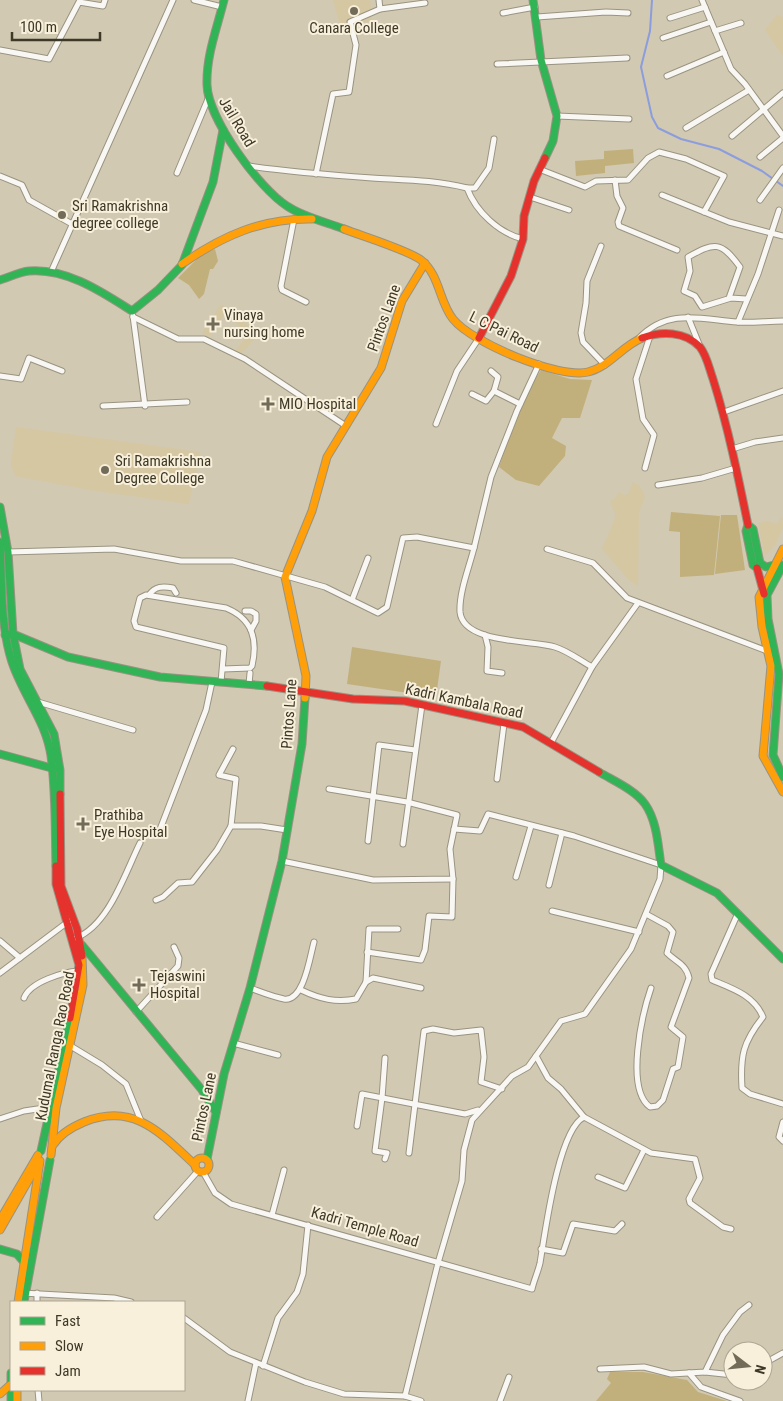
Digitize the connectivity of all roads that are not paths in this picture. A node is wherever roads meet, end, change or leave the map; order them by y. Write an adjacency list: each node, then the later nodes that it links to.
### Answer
1 (105, 0): 19 (street)
2 (173, 0): 55 (street)
3 (194, 0): 6 (street)
4 (380, 0): 10 (street)
5 (702, 0): 9 (street)
6 (223, 3): 27 (street, Jail Road)
7 (425, 3): 10 (street)
8 (534, 4): 11 (street); 13 (street)
9 (705, 8): 14 (street); 15 (street)
10 (380, 9): 43 (street)
11 (503, 13)
12 (628, 13): 13 (street)
13 (537, 17): 22 (street)
14 (670, 18)
15 (711, 22): 17 (street); 18 (street)
16 (741, 23): 17 (street)
17 (715, 31): 20 (street)
18 (663, 38)
19 (0, 50)
20 (724, 52): 24 (street); 25 (street)
21 (627, 58): 22 (street)
22 (541, 60): 23 (street); 29 (street)
23 (497, 64)
24 (667, 76)
25 (749, 90): 28 (street); 31 (street)
26 (783, 93): 28 (street)
27 (208, 99): 32 (street, Jail Road); 42 (street)
28 (763, 109): 33 (street); 34 (street)
29 (557, 116): 30 (street); 41 (street)
30 (629, 119)
31 (686, 128)
32 (223, 130): 36 (street, Jail Road); 37 (street)
33 (732, 136)
34 (783, 137): 38 (street)
35 (494, 139): 46 (street)
36 (238, 151): 37 (street); 39 (street, Jail Road)
37 (218, 156): 62 (street)
38 (760, 157)
39 (249, 166): 43 (street); 54 (street, Jail Road)
40 (783, 168): 49 (street)
41 (539, 169): 45 (street); 48 (street)
42 (177, 173)
43 (316, 174): 46 (street)
44 (0, 176): 55 (street)
45 (615, 180): 52 (street); 60 (street)
46 (467, 188): 58 (street)
47 (662, 195): 52 (street)
48 (530, 197): 50 (street); 58 (street)
49 (760, 200)
50 (569, 210)
51 (779, 210): 56 (street)
52 (704, 212): 56 (street)
53 (294, 219): 54 (street); 62 (street); 67 (street)
54 (320, 220): 61 (street, L C Pai Road)
55 (72, 224): 63 (street)
56 (772, 233): 57 (street); 66 (street)
57 (783, 236)
58 (523, 239): 73 (street)
59 (601, 246): 77 (street)
60 (677, 250)
61 (424, 263): 73 (street, L C Pai Road); 90 (street, Pintos Lane)
62 (182, 265): 68 (street)
63 (50, 272): 64 (street); 68 (street)
64 (0, 280)
65 (729, 298): 65 (street); 66 (street)
66 (746, 299): 71 (street)
67 (306, 302)
68 (133, 314): 87 (street); 90 (street)
69 (688, 317): 71 (street); 74 (street); 75 (street)
70 (783, 321): 71 (street)
71 (738, 322)
72 (650, 336): 74 (street, L C Pai Road); 75 (street, L C Pai Road); 93 (street)
73 (479, 338): 76 (street, L C Pai Road); 89 (street)
74 (633, 344): 77 (street, L C Pai Road)
75 (703, 353): 88 (street)
76 (539, 364): 77 (street, L C Pai Road); 85 (street)
77 (606, 365)
78 (62, 371): 80 (street)
79 (491, 372): 81 (street)
80 (0, 376)
81 (494, 391): 83 (street); 85 (street)
82 (783, 393): 88 (street)
83 (472, 394)
84 (187, 402): 87 (street)
85 (520, 404): 98 (street)
86 (103, 406): 87 (street)
87 (144, 406)
88 (724, 412): 92 (street)
89 (436, 424)
90 (346, 426): 106 (street, Pintos Lane)
91 (783, 438): 92 (street)
92 (732, 448): 94 (street)
93 (645, 468)
94 (736, 468): 95 (street); 105 (street)
95 (658, 485)
96 (0, 507): 101 (street, Kudumal Ranga Rao Road)
97 (0, 542): 116 (street)
98 (474, 548): 111 (street); 115 (street)
99 (547, 549): 112 (street)
100 (783, 549): 103 (street)
101 (8, 552): 106 (street); 116 (street, Kudumal Ranga Rao Road)
102 (368, 558): 111 (street)
103 (774, 565): 105 (street); 107 (street)
104 (783, 565): 110 (street)
105 (758, 566): 107 (street)
106 (285, 577): 111 (street); 125 (street, Pintos Lane)
107 (762, 591): 110 (street); 117 (street)
108 (176, 593): 109 (street)
109 (149, 595): 114 (street); 119 (street)
110 (767, 598): 135 (street)
111 (352, 600)
112 (638, 603): 117 (street); 118 (street)
113 (244, 611): 114 (street)
114 (251, 630): 119 (street)
115 (485, 635): 118 (street); 121 (street)
116 (6, 637): 122 (street, Kadri Kambala Road); 126 (street, Kudumal Ranga Rao Road); 134 (street)
117 (767, 651): 138 (street)
118 (592, 667): 130 (street)
119 (223, 669): 123 (street)
120 (250, 673): 124 (street)
121 (502, 673)
122 (212, 682): 123 (street, Kadri Kambala Road); 145 (street)
123 (221, 682): 124 (street, Kadri Kambala Road)
124 (249, 684): 125 (street, Kadri Kambala Road)
125 (306, 691): 127 (street, Kadri Kambala Road); 144 (street, Pintos Lane)
126 (38, 702): 129 (street); 134 (street, Kudumal Ranga Rao Road)
127 (422, 705): 128 (street, Kadri Kambala Road); 132 (street)
128 (504, 724): 130 (street, Kadri Kambala Road); 136 (street)
129 (133, 730)
130 (551, 743): 151 (street, Kadri Kambala Road)
131 (232, 749): 141 (street)
132 (415, 750): 139 (street); 140 (street)
133 (0, 754): 134 (street)
134 (56, 769): 159 (street); 163 (street, Kudumal Ranga Rao Road)
135 (783, 777)
136 (497, 779)
137 (329, 789): 139 (street)
138 (783, 792)
139 (373, 796): 140 (street); 147 (street)
140 (407, 802): 143 (street); 149 (street)
141 (231, 826): 144 (street); 155 (street)
142 (531, 826): 143 (street); 146 (street); 152 (street)
143 (454, 829): 153 (street)
144 (287, 830): 150 (street, Pintos Lane)
145 (159, 832)
146 (562, 833): 151 (street); 154 (street)
147 (368, 841)
148 (140, 843): 163 (street)
149 (403, 844)
150 (282, 861): 153 (street); 172 (street, Pintos Lane)
151 (661, 865): 157 (street); 158 (street)
152 (516, 878)
153 (453, 879): 166 (street)
154 (549, 884)
155 (156, 900)
156 (552, 911): 161 (street)
157 (738, 913): 168 (street); 185 (street)
158 (646, 914): 161 (street); 174 (street)
159 (69, 922): 163 (street); 167 (street)
160 (398, 929): 166 (street)
161 (639, 932): 181 (street)
162 (0, 941): 167 (street)
163 (77, 941): 169 (street); 177 (street); 179 (street, Kudumal Ranga Rao Road)
164 (314, 942): 175 (street)
165 (174, 947): 177 (street)
166 (367, 952): 171 (street)
167 (20, 958): 170 (street)
168 (783, 959)
169 (79, 971): 176 (street); 187 (street)
170 (0, 972)
171 (366, 982): 173 (street); 175 (street)
172 (250, 988): 175 (street); 178 (street, Pintos Lane)
173 (421, 988)
174 (650, 988)
175 (301, 990)
176 (24, 998)
177 (136, 1012): 189 (street)
178 (232, 1043): 180 (street); 189 (street, Pintos Lane)
179 (69, 1045): 192 (street); 198 (street, Kudumal Ranga Rao Road)
180 (278, 1055)
181 (536, 1056): 183 (street); 190 (street)
182 (385, 1058): 184 (street)
183 (502, 1089): 186 (street); 188 (street)
184 (382, 1098): 186 (street); 194 (street); 201 (street)
185 (783, 1104)
186 (415, 1105): 188 (street); 197 (street)
187 (51, 1107): 191 (street); 199 (street)
188 (481, 1109): 215 (street)
189 (216, 1112): 200 (street, Pintos Lane)
190 (584, 1117): 196 (street); 213 (street)
191 (0, 1119)
192 (141, 1121): 198 (street, Kadri Temple Road); 202 (street, Kadri Temple Road)
193 (783, 1122): 195 (street)
194 (357, 1126)
195 (783, 1141)
196 (644, 1150): 204 (street); 210 (street)
197 (408, 1153)
198 (50, 1155): 199 (street); 199 (street); 216 (street, Kudumal Ranga Rao Road)
199 (40, 1157): 207 (street); 211 (street); 214 (street)
200 (206, 1159): 202 (street, Pintos Lane); 202 (street, Pintos Lane)
201 (385, 1159)
202 (199, 1170): 205 (street, Kadri Temple Road); 206 (street)
203 (284, 1170): 205 (street)
204 (598, 1177)
205 (272, 1215): 209 (street, Kadri Temple Road)
206 (156, 1216)
207 (0, 1220)
208 (622, 1224): 213 (street)
209 (308, 1225): 215 (street, Kadri Temple Road); 225 (street)
210 (731, 1229)
211 (0, 1230)
212 (0, 1249): 214 (street)
213 (541, 1249): 215 (street, Kadri Temple Road)
214 (23, 1261): 216 (street)
215 (438, 1262): 231 (street)
216 (22, 1293): 217 (street); 218 (street); 219 (street, Kudumal Ranga Rao Road)
217 (37, 1293): 220 (street); 221 (street)
218 (18, 1301)
219 (24, 1301)
220 (37, 1301)
221 (127, 1301)
222 (749, 1304): 227 (street)
223 (185, 1319): 224 (street)
224 (256, 1363): 225 (street); 233 (street)
225 (263, 1366): 231 (street)
226 (600, 1369): 228 (street)
227 (706, 1372): 228 (street); 229 (street)
228 (689, 1373): 235 (street)
229 (723, 1374)
230 (509, 1377): 234 (street)
231 (405, 1396): 232 (street)
232 (417, 1400)
233 (248, 1401)
234 (500, 1401)
235 (740, 1401)

